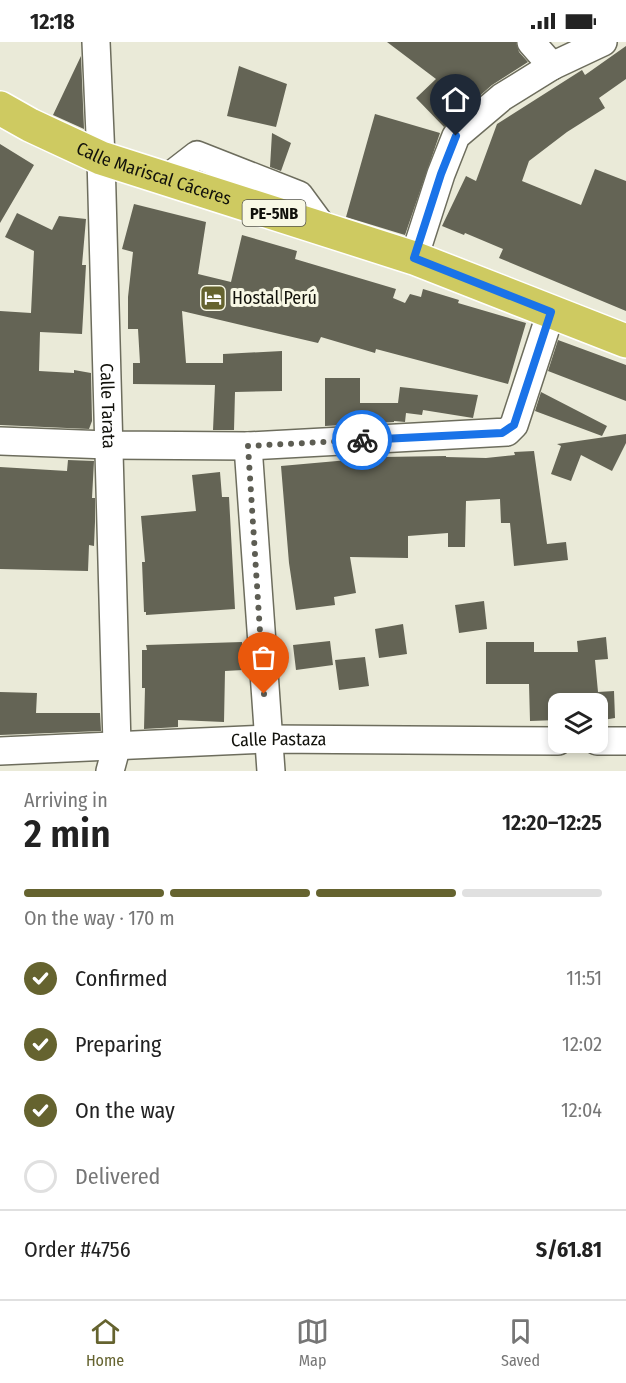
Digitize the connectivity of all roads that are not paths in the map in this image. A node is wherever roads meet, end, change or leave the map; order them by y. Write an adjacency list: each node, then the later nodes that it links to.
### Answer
1 (96, 42): 6 (street, Calle Tarata)
2 (531, 42): 4 (street)
3 (603, 42): 4 (street)
4 (552, 66): 7 (street)
5 (0, 108): 6 (highway, Calle Mariscal Cáceres / PE-5NB)
6 (101, 158): 7 (highway, Calle Mariscal Cáceres / PE-5NB); 11 (street, Calle Tarata)
7 (414, 258): 8 (highway, Calle Mariscal Cáceres / PE-5NB)
8 (551, 312): 9 (highway, PE-5NB); 12 (street)
9 (626, 341)
10 (0, 441): 11 (street)
11 (108, 445): 12 (street); 17 (street, Calle Tarata)
12 (248, 446): 13 (street)
13 (267, 739): 14 (street, Calle Pastaza); 17 (street, Calle Pastaza); 20 (street)
14 (548, 741)
15 (608, 741): 16 (street)
16 (626, 741)
17 (117, 745): 18 (street, Calle Pastaza); 19 (street, Calle Tarata)
18 (0, 751)
19 (110, 771)
20 (271, 771)

